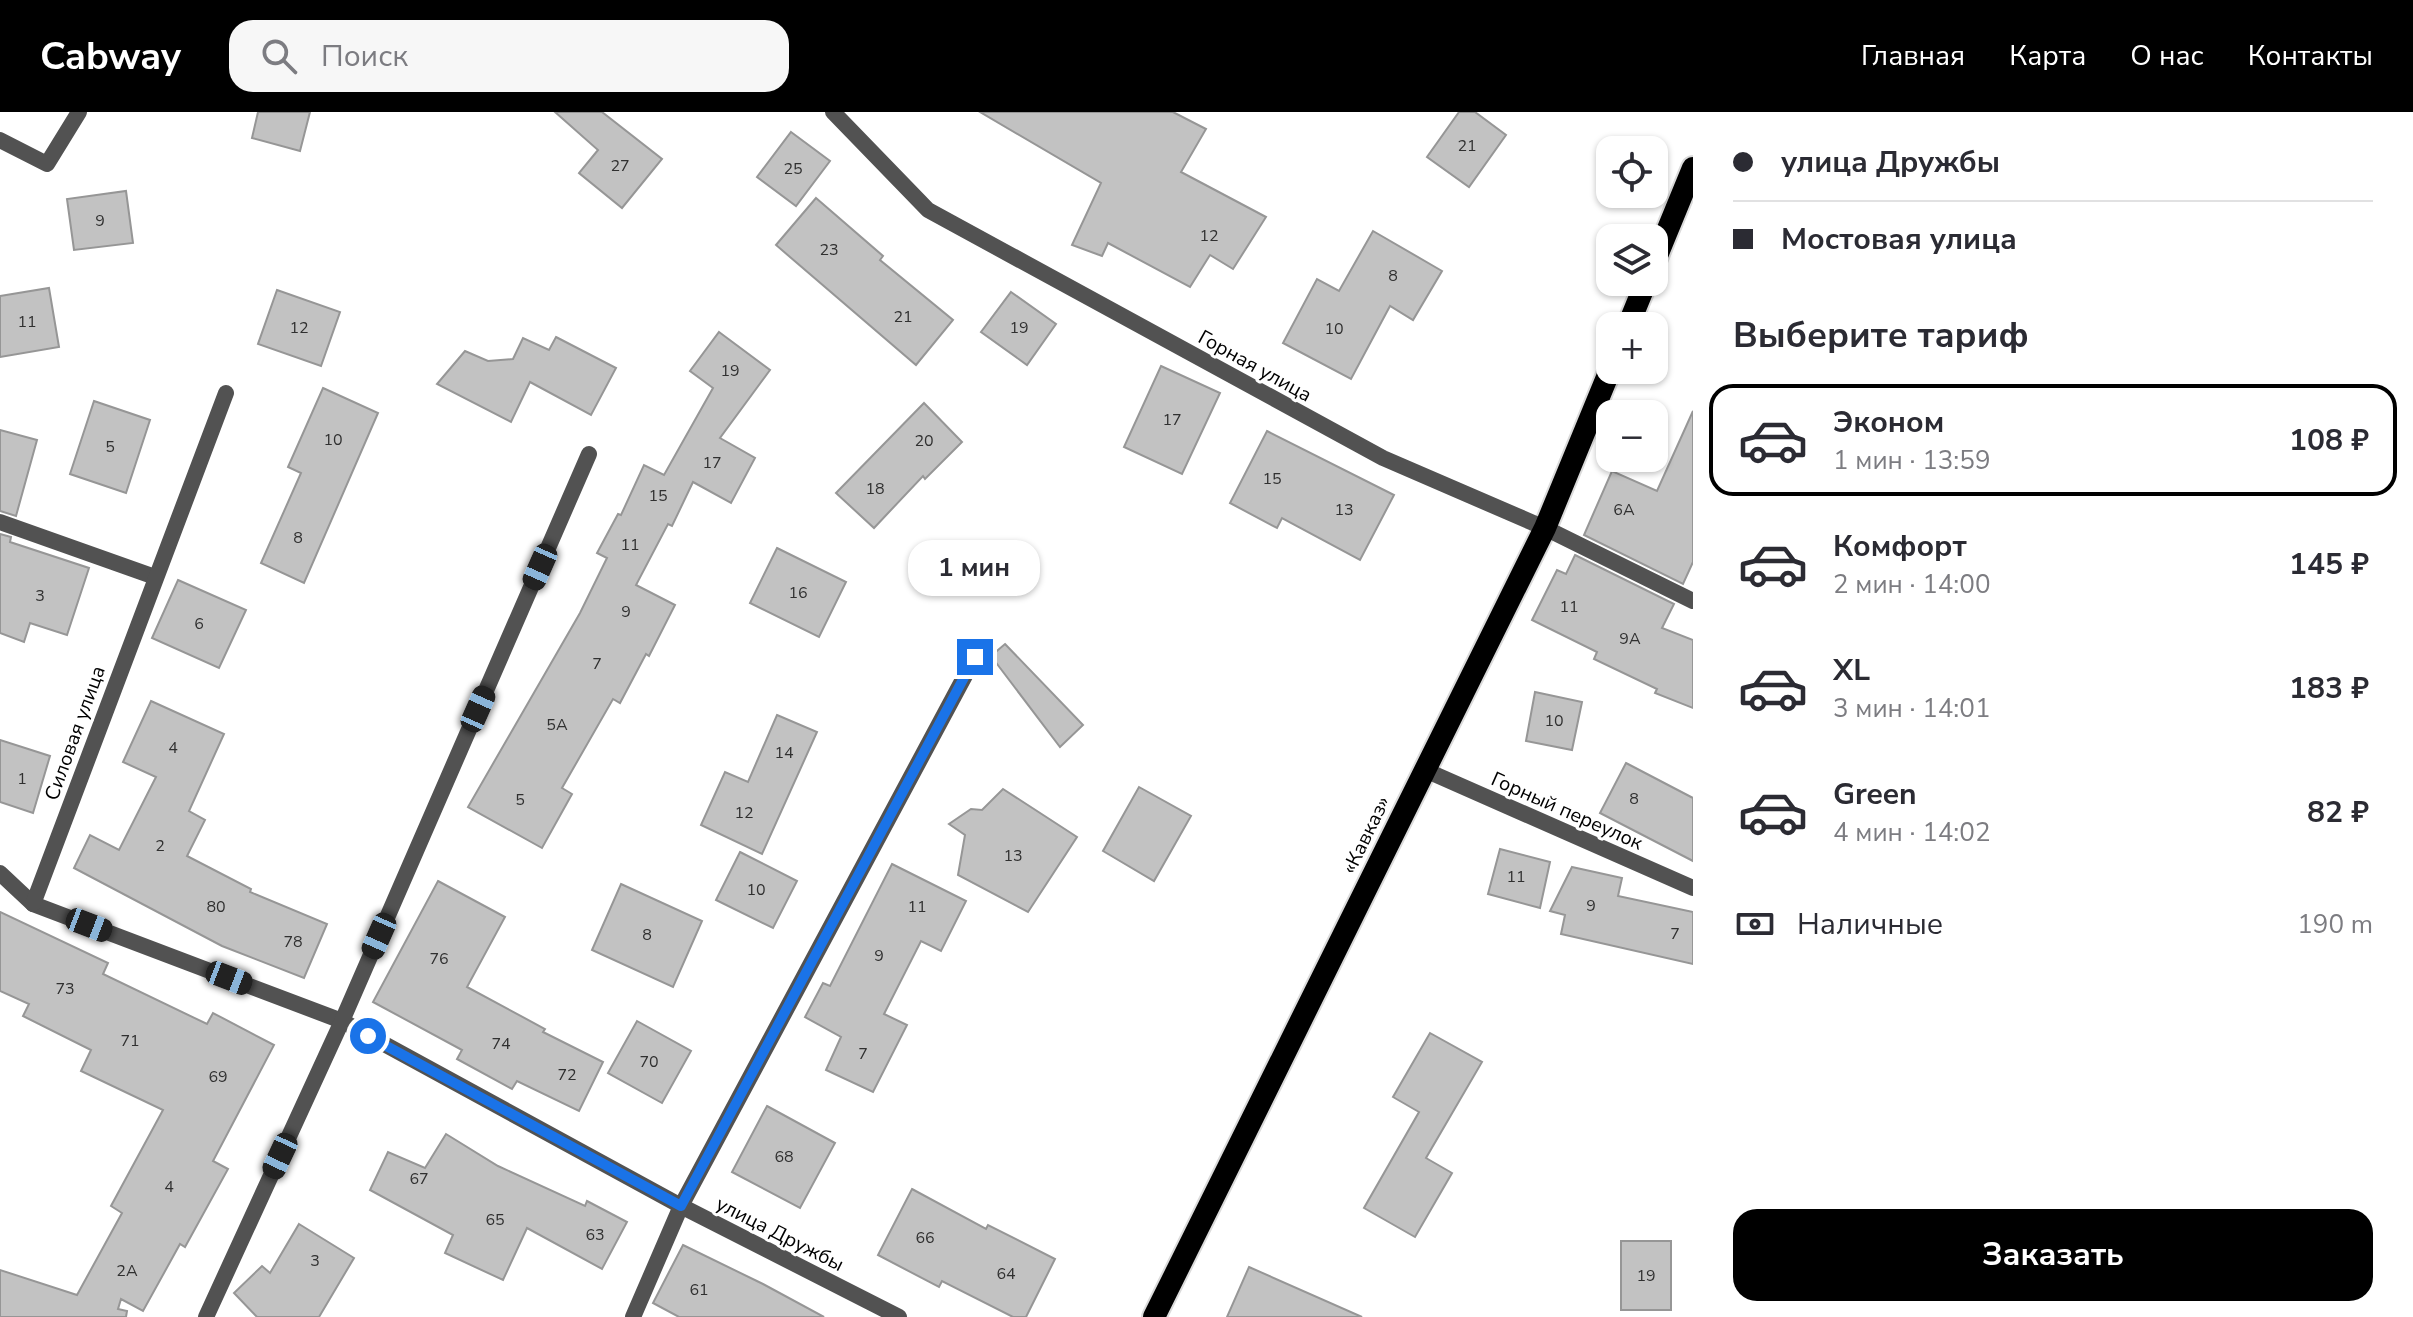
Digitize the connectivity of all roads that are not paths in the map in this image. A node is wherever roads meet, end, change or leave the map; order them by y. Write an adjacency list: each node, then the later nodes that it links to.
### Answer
1 (79, 112): 3 (street)
2 (833, 112): 10 (street, Горная улица)
3 (0, 140)
4 (1693, 168): 5 (highway)
5 (1668, 229)
6 (1604, 384): 10 (highway, «Кавказ»)
7 (226, 393): 11 (street, Силовая улица)
8 (589, 454): 18 (street)
9 (0, 522): 11 (street)
10 (1545, 528): 12 (street, Горная улица); 14 (highway, «Кавказ»)
11 (155, 577): 17 (street, Силовая улица)
12 (1693, 601)
13 (975, 657): 19 (street)
14 (1425, 770): 16 (street, Горный переулок); 23 (highway, «Кавказ»)
15 (0, 873): 17 (street, улица Дружбы)
16 (1693, 888)
17 (33, 904): 18 (street, улица Дружбы)
18 (342, 1021): 19 (street, улица Дружбы); 20 (street)
19 (681, 1206): 21 (street); 22 (street, улица Дружбы)
20 (206, 1317)
21 (633, 1317)
22 (899, 1317)
23 (1154, 1317)

